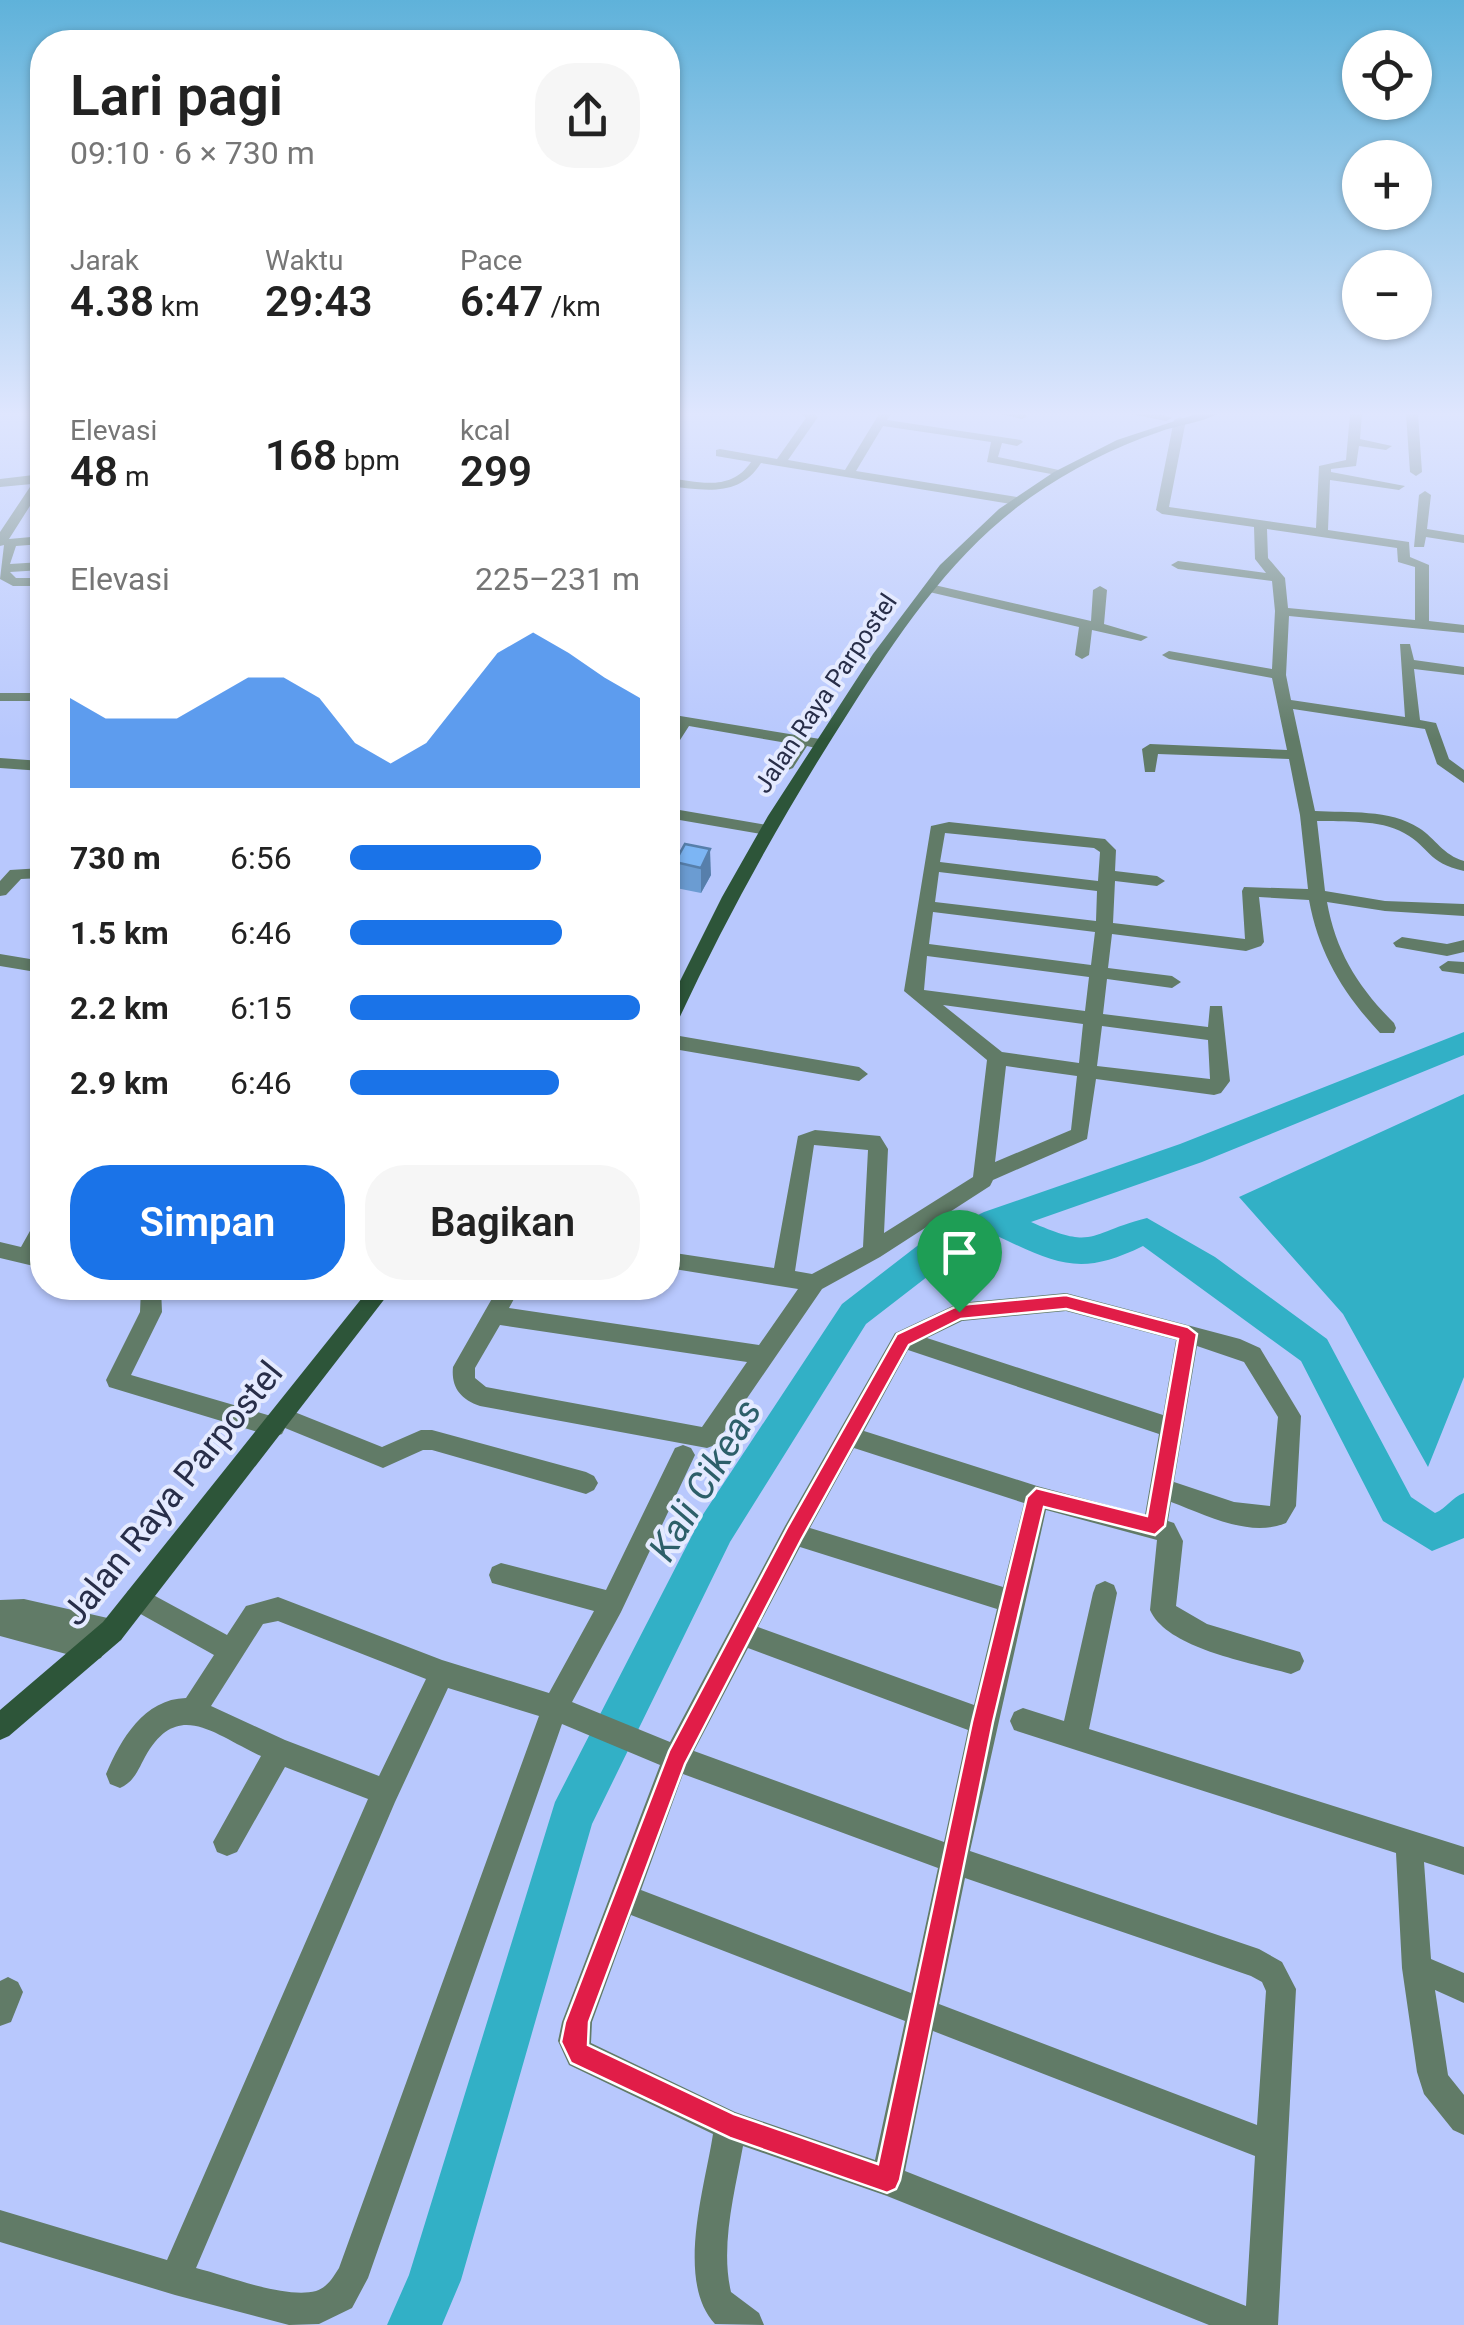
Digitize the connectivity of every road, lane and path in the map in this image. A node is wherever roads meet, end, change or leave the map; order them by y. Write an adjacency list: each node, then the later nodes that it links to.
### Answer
1 (991, 522): 16 (main road, Jalan Raya Parpostel)
2 (1239, 522): 5 (street)
3 (1322, 522): 6 (street)
4 (1419, 522): 8 (street)
5 (1260, 526): 6 (street); 13 (street)
6 (1322, 534): 8 (street)
7 (1464, 539): 8 (street)
8 (1415, 540): 20 (street)
9 (30, 541): 12 (street)
10 (1178, 566): 13 (street)
11 (30, 567): 12 (street)
12 (2, 568): 14 (street)
13 (1278, 578): 19 (street)
14 (14, 582): 15 (street); 18 (street)
15 (30, 582)
16 (930, 588): 21 (street); 38 (main road, Jalan Raya Parpostel)
17 (1100, 590): 21 (street)
18 (6, 600)
19 (1282, 611): 20 (street); 29 (street)
20 (1422, 622): 22 (street)
21 (1092, 625): 23 (street); 25 (street)
22 (1464, 629)
23 (1140, 636)
24 (1405, 648): 27 (street)
25 (1082, 655)
26 (1169, 655): 29 (street)
27 (1409, 664): 28 (street); 35 (street)
28 (1464, 671)
29 (1279, 675): 32 (street)
30 (0, 697): 31 (street)
31 (30, 697)
32 (1285, 703): 35 (street); 39 (street)
33 (680, 719): 34 (street)
34 (685, 720): 36 (street); 37 (street)
35 (1414, 723): 44 (street)
36 (680, 728)
37 (802, 741): 38 (street); 42 (street)
38 (820, 744): 47 (main road, Jalan Raya Parpostel)
39 (1296, 756): 43 (street); 46 (street)
40 (0, 763): 41 (street)
41 (30, 765)
42 (788, 765)
43 (1150, 770)
44 (1464, 778)
45 (680, 814): 47 (street)
46 (1308, 814): 49 (street); 54 (street)
47 (767, 830): 64 (main road, Jalan Raya Parpostel)
48 (932, 866): 51 (street); 51 (street); 55 (street)
49 (1464, 866)
50 (30, 873): 53 (street)
51 (1106, 881): 52 (street); 57 (street)
52 (1157, 881)
53 (0, 891)
54 (1317, 895): 56 (street); 57 (street); 69 (street)
55 (926, 906): 57 (street); 60 (street)
56 (1464, 910)
57 (1104, 928): 63 (street)
58 (1402, 943): 59 (street)
59 (1464, 946)
60 (919, 949): 63 (street); 66 (street)
61 (0, 960): 62 (street)
62 (30, 965)
63 (1099, 971): 65 (street); 68 (street)
64 (680, 982)
65 (1172, 982)
66 (918, 996): 68 (street); 72 (street)
67 (1216, 1010): 70 (street)
68 (1095, 1019): 70 (street); 73 (street)
69 (1387, 1028)
70 (1218, 1035): 73 (street)
71 (680, 1042): 74 (street)
72 (997, 1058): 73 (street); 75 (street)
73 (1087, 1070): 75 (street)
74 (859, 1074)
75 (985, 1175): 77 (street)
76 (0, 1250): 78 (street)
77 (874, 1251): 80 (street); 81 (street)
78 (30, 1257)
79 (680, 1262): 80 (street)
80 (783, 1278): 81 (street)
81 (814, 1283): 88 (street)
82 (152, 1300): 89 (street)
83 (373, 1300): 89 (main road, Jalan Raya Parpostel)
84 (503, 1300): 85 (street)
85 (494, 1316): 88 (street); 88 (street)
86 (1188, 1334): 87 (street); 90 (street); 94 (street)
87 (903, 1340): 90 (street); 91 (street)
88 (762, 1355)
89 (278, 1422): 93 (street); 100 (main road, Jalan Raya Parpostel)
90 (1171, 1428): 94 (street)
91 (852, 1436): 95 (street); 97 (street)
92 (683, 1455): 102 (street)
93 (586, 1482)
94 (1161, 1488): 96 (street)
95 (1036, 1497): 96 (street); 101 (street)
96 (1155, 1526): 109 (street)
97 (794, 1534): 101 (street); 106 (street)
98 (501, 1575): 102 (street)
99 (1106, 1593): 116 (street)
100 (137, 1599): 105 (main road, Jalan Raya Parpostel); 108 (street)
101 (1012, 1602): 115 (street)
102 (612, 1604): 112 (street)
103 (0, 1612): 105 (street)
104 (0, 1624): 107 (street)
105 (112, 1631): 107 (main road, Jalan Raya Parpostel)
106 (744, 1634): 115 (street); 118 (street)
107 (92, 1649): 113 (main road, Jalan Raya Parpostel)
108 (232, 1651): 110 (street); 111 (street)
109 (1291, 1661)
110 (442, 1673): 112 (street); 120 (street)
111 (193, 1711): 117 (street); 119 (street)
112 (567, 1713): 118 (street); 134 (street)
113 (4, 1720)
114 (1022, 1720): 116 (street)
115 (983, 1722): 123 (street)
116 (1074, 1737): 122 (street)
117 (279, 1751): 120 (street); 121 (street)
118 (665, 1754): 123 (street); 125 (street)
119 (120, 1774)
120 (385, 1792): 134 (street)
121 (226, 1842)
122 (1409, 1844): 124 (street); 126 (street)
123 (954, 1860): 128 (street); 131 (street)
124 (1464, 1862)
125 (624, 1898): 128 (street); 130 (street)
126 (1417, 1968): 127 (street); 129 (street)
127 (1464, 1988)
128 (922, 2014): 131 (street); 132 (street)
129 (1464, 2120)
130 (730, 2126): 132 (street); 135 (street)
131 (1271, 2146): 137 (street)
132 (887, 2180): 136 (street)
133 (0, 2226): 134 (street)
134 (174, 2279)
135 (748, 2325)
136 (1252, 2325)
137 (1260, 2325)

